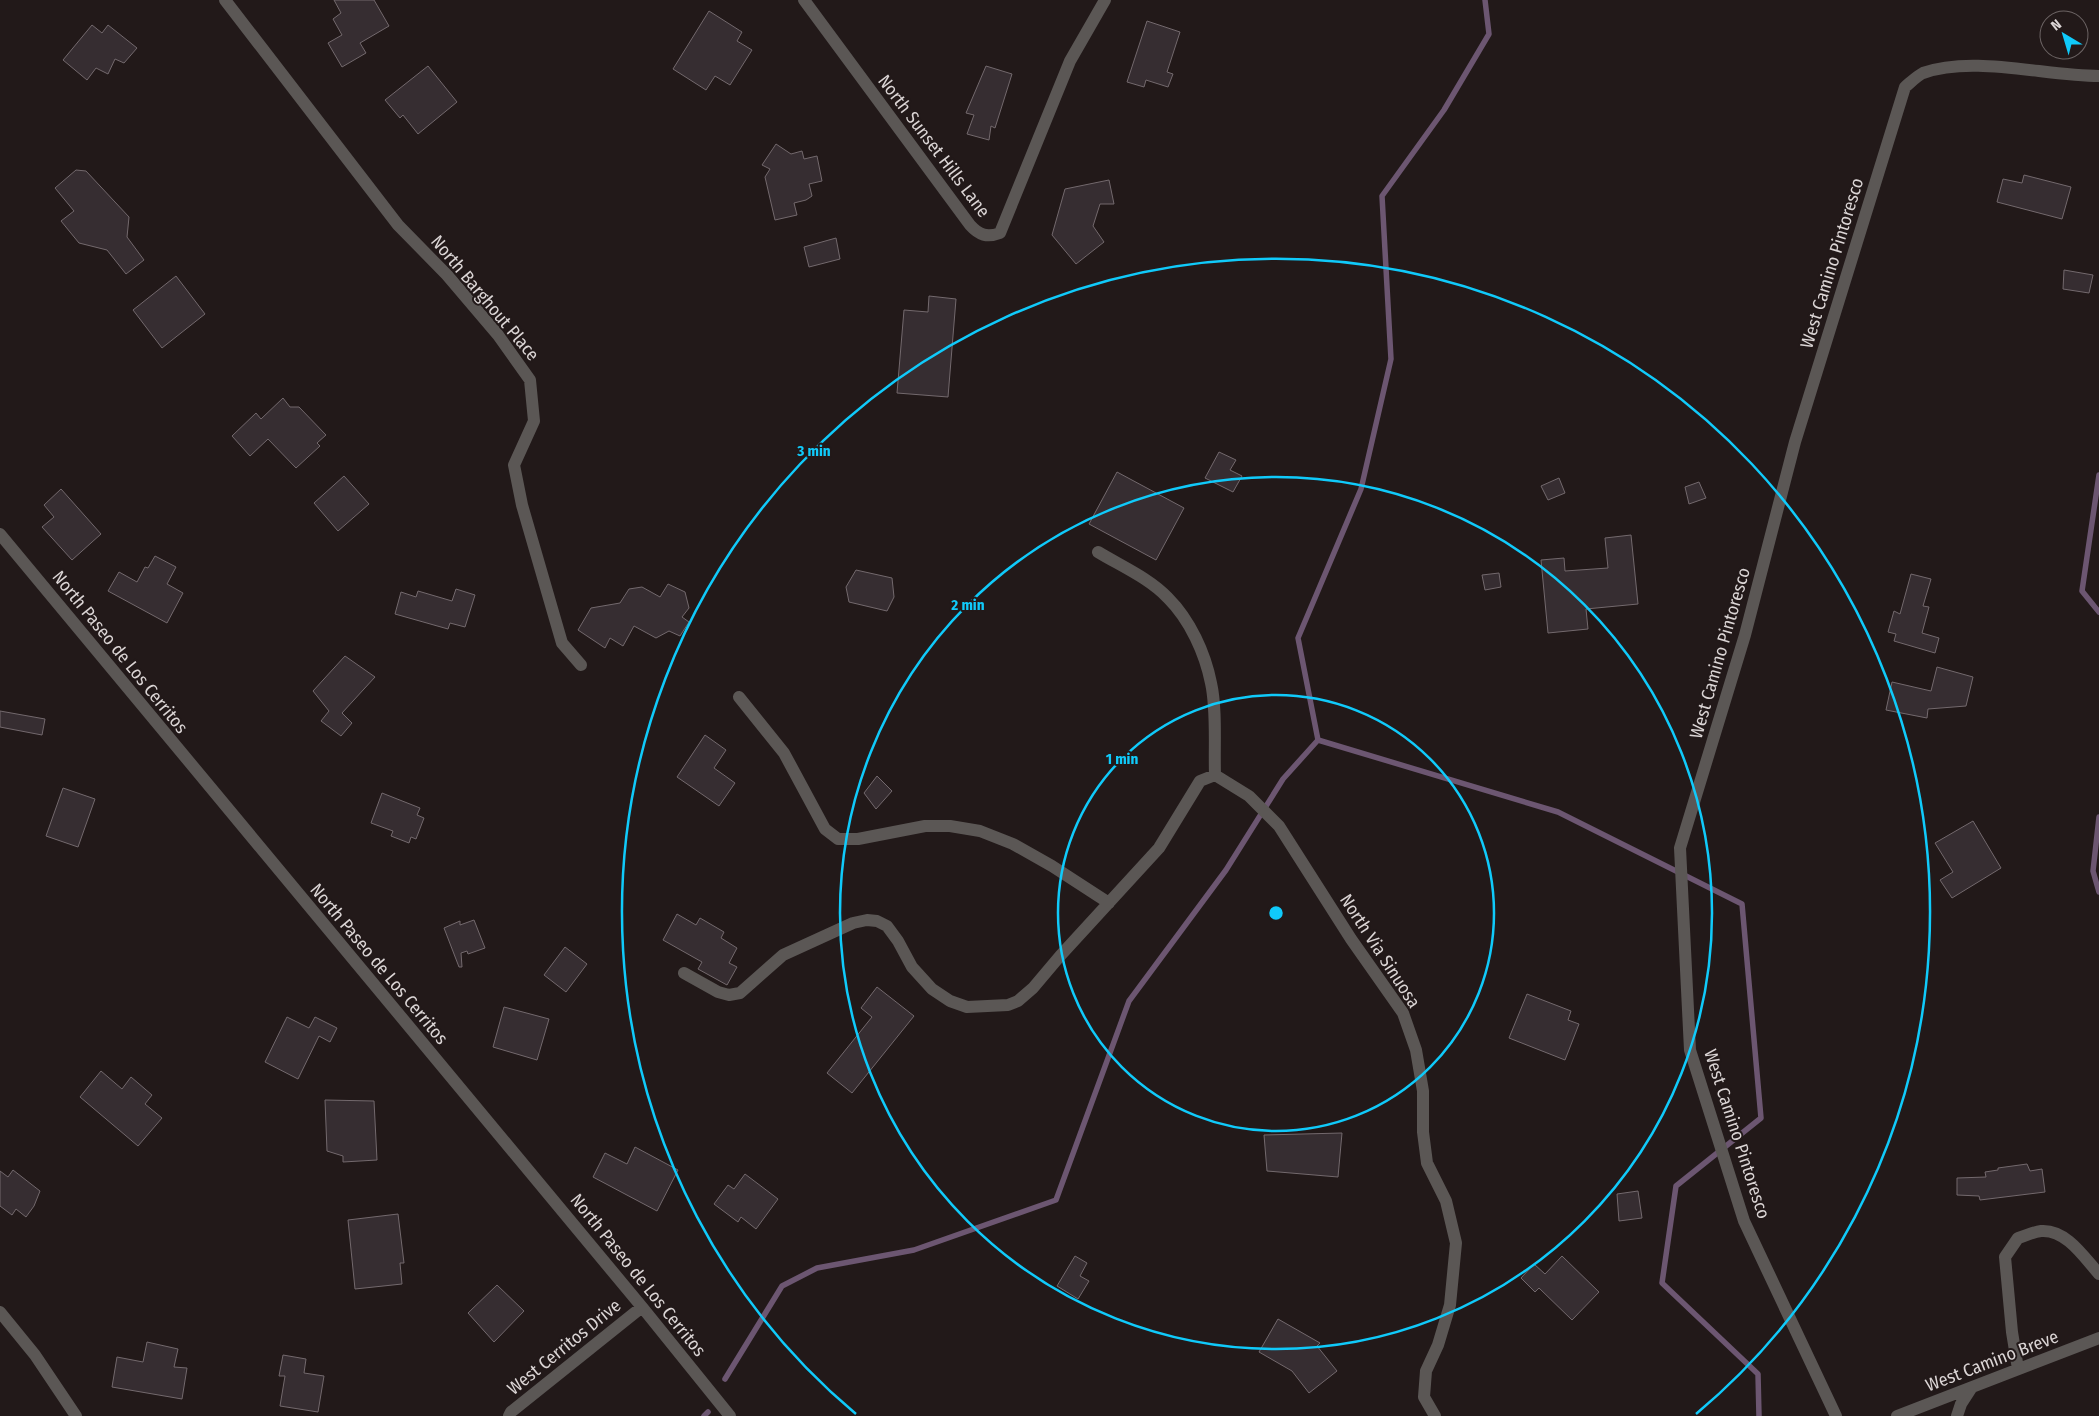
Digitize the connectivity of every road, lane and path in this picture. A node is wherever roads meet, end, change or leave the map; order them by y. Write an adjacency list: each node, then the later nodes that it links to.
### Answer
1 (225, 0): 7 (street, North Barghout Place)
2 (804, 0): 3 (street, North Sunset Hills Lane)
3 (1105, 0)
4 (2099, 76): 23 (street, West Camino Pintoresco)
5 (0, 534): 13 (street, North Paseo de Los Cerritos)
6 (1098, 552): 9 (street)
7 (581, 665)
8 (739, 697): 10 (street)
9 (1215, 775): 10 (street); 22 (street, North Via Sinuosa)
10 (1109, 903): 11 (street)
11 (684, 973)
12 (2099, 1274): 16 (street)
13 (642, 1306): 20 (street, West Cerritos Drive); 21 (street, North Paseo de Los Cerritos)
14 (0, 1312): 19 (street)
15 (2099, 1338): 16 (street, West Camino Breve)
16 (2018, 1369): 17 (street, West Camino Breve)
17 (1972, 1387): 18 (street, West Camino Breve); 25 (street)
18 (1913, 1413): 24 (street, West Camino Breve)
19 (76, 1416)
20 (509, 1416)
21 (730, 1416)
22 (1435, 1416)
23 (1836, 1416)
24 (1897, 1416)
25 (1957, 1416)

